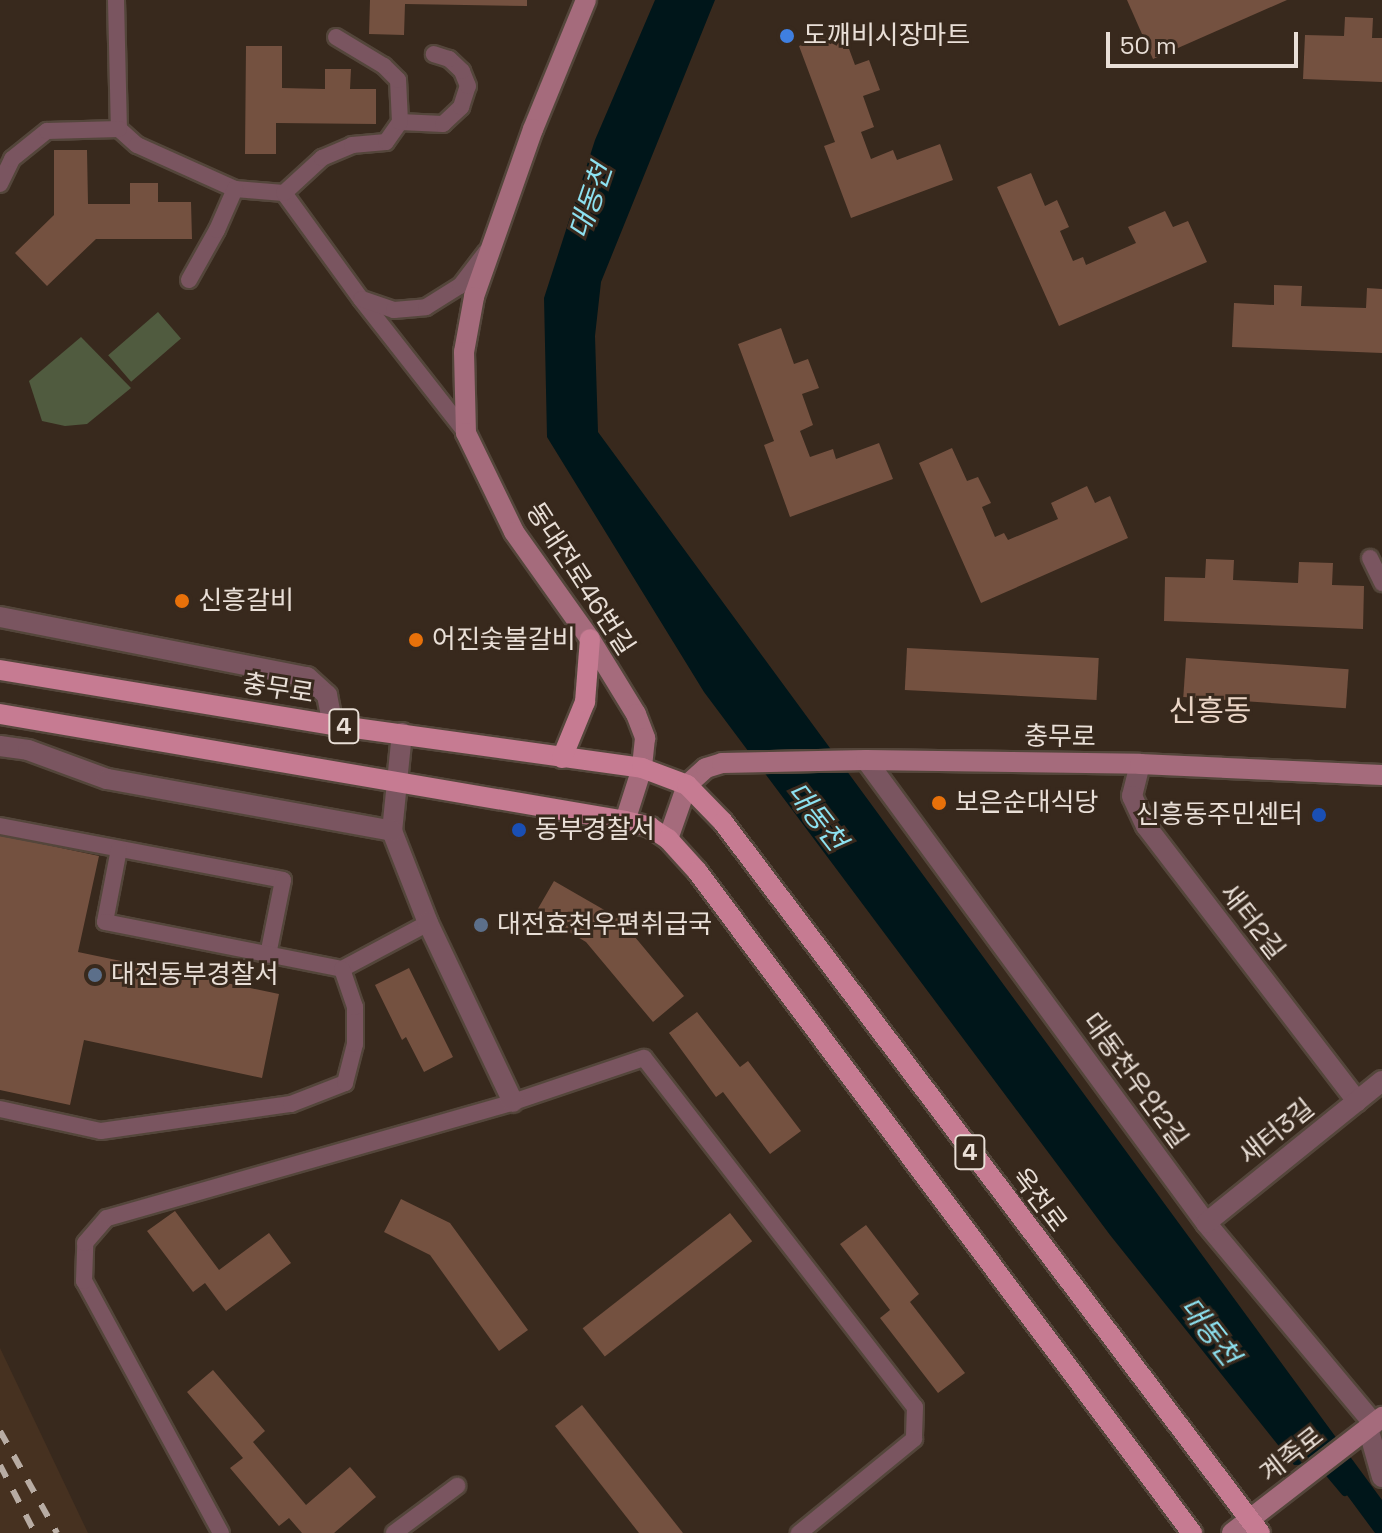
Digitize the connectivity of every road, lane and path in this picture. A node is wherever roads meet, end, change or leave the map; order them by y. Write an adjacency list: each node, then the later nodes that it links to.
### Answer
1 (116, 0): 6 (lane)
2 (586, 0): 10 (main road, 동대전로46번길)
3 (336, 37): 5 (lane)
4 (434, 54): 5 (lane)
5 (400, 122): 9 (lane)
6 (119, 129): 7 (lane); 8 (lane)
7 (0, 184)
8 (235, 189): 9 (lane); 11 (lane)
9 (284, 193): 12 (lane)
10 (492, 244): 12 (lane); 13 (main road, 동대전로46번길)
11 (189, 280)
12 (361, 299): 13 (lane)
13 (466, 433): 17 (main road, 동대전로46번길)
14 (1370, 558): 15 (lane)
15 (1382, 583)
16 (0, 617): 20 (street)
17 (590, 639): 23 (main road); 26 (main road, 동대전로46번길)
18 (0, 670): 20 (main road, 충무로 / 4)
19 (0, 714): 28 (main road, 4)
20 (333, 725): 21 (main road, 충무로 / 4)
21 (402, 733): 23 (main road, 충무로 / 4); 28 (street)
22 (0, 746): 32 (street)
23 (562, 758): 26 (main road, 충무로 / 4)
24 (866, 760): 25 (main road, 충무로); 29 (main road, 충무로); 42 (street, 대동천우안2길)
25 (1140, 764): 27 (main road, 충무로); 39 (street, 새터2길)
26 (642, 768): 29 (main road, 충무로 / 4); 30 (main road, 동대전로46번길)
27 (1382, 775)
28 (397, 784): 30 (main road, 4); 32 (street)
29 (687, 785): 33 (main road); 47 (main road, 옥천로 / 4)
30 (625, 821): 33 (main road, 4)
31 (0, 826): 34 (lane)
32 (392, 831): 35 (street)
33 (668, 839): 51 (main road)
34 (119, 849): 36 (lane); 36 (lane)
35 (428, 923): 37 (lane); 40 (street)
36 (268, 955): 37 (lane)
37 (342, 969): 41 (lane)
38 (1382, 1081): 39 (street, 새터3길)
39 (1357, 1101): 42 (street, 새터3길)
40 (513, 1102): 48 (lane); 50 (lane)
41 (0, 1109)
42 (1206, 1223): 43 (street, 대동천우안2길)
43 (1375, 1423): 44 (street, 대동천우안2길); 45 (street); 47 (main road, 계족로)
44 (1382, 1450)
45 (1382, 1477)
46 (457, 1486): 49 (lane)
47 (1255, 1527): 52 (main road, 계족로)
48 (221, 1533)
49 (394, 1533)
50 (799, 1533)
51 (1192, 1533)
52 (1232, 1533)

